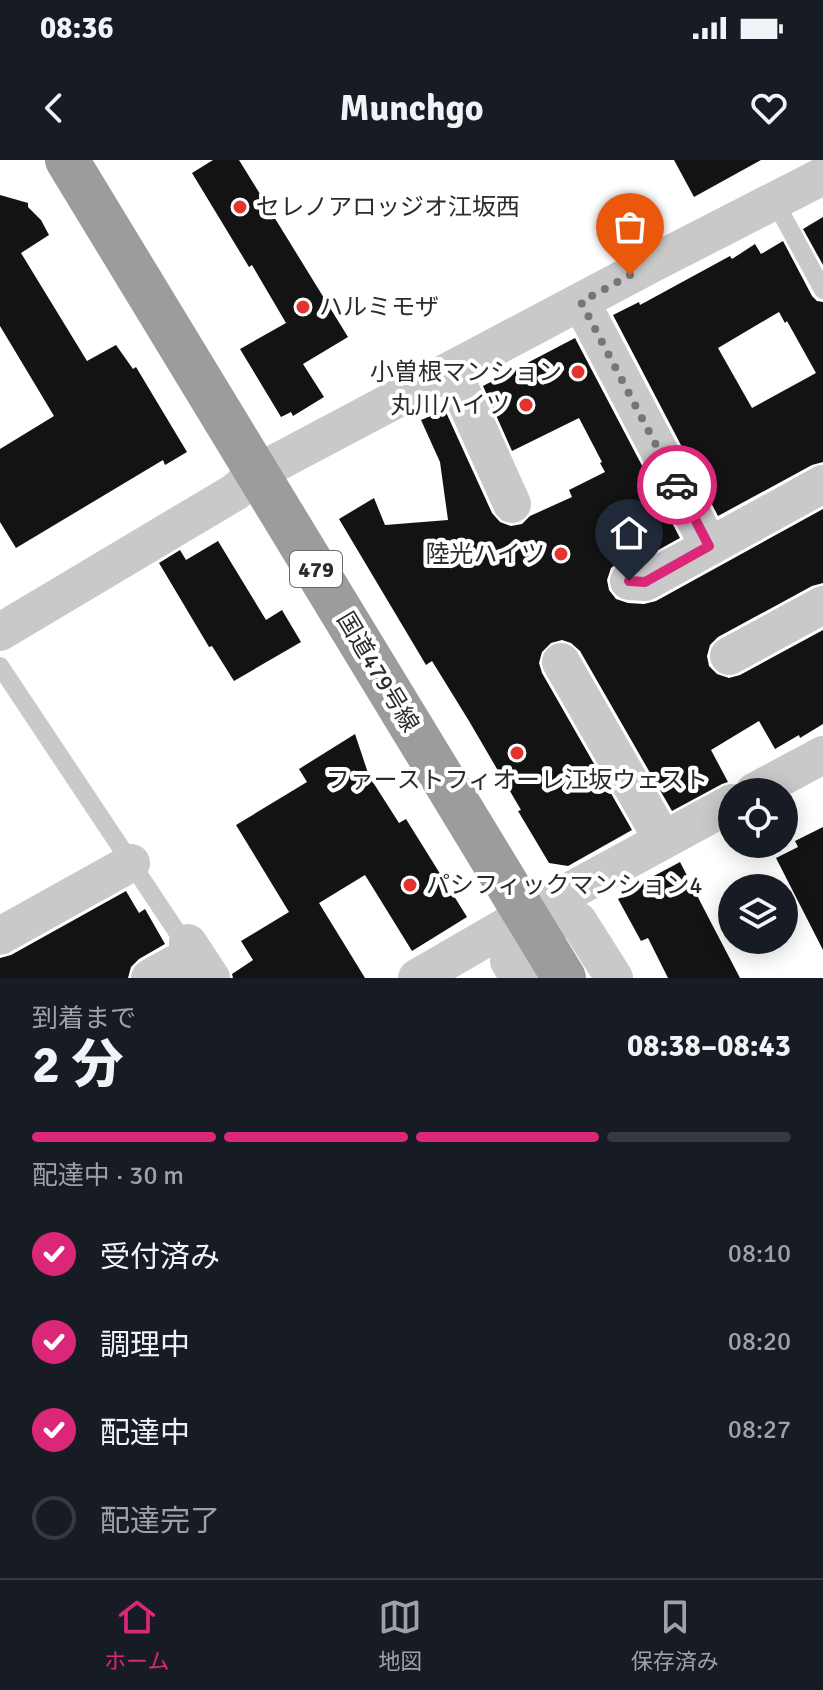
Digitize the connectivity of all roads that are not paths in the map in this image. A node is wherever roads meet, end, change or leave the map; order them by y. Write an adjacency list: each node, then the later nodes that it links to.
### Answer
1 (67, 160): 7 (highway, 国道479号線 / 479)
2 (823, 176): 3 (street)
3 (774, 200): 4 (lane); 5 (street)
4 (823, 290)
5 (581, 302): 6 (street); 10 (street)
6 (452, 371): 7 (street); 9 (street)
7 (257, 473): 13 (street); 22 (highway, 国道479号線 / 479)
8 (823, 484): 10 (street)
9 (512, 504)
10 (709, 546): 11 (street)
11 (629, 581)
12 (823, 605): 14 (street)
13 (0, 632)
14 (729, 656)
15 (561, 662): 20 (street)
16 (0, 666): 21 (lane)
17 (823, 755): 18 (street)
18 (780, 778)
19 (718, 811): 20 (street)
20 (663, 840): 22 (street)
21 (131, 863): 23 (street); 24 (lane)
22 (526, 915): 26 (street); 27 (street); 28 (highway, 国道479号線 / 479); 29 (street)
23 (0, 936)
24 (171, 962): 25 (street)
25 (211, 978)
26 (417, 978)
27 (519, 978)
28 (564, 978)
29 (614, 978)

